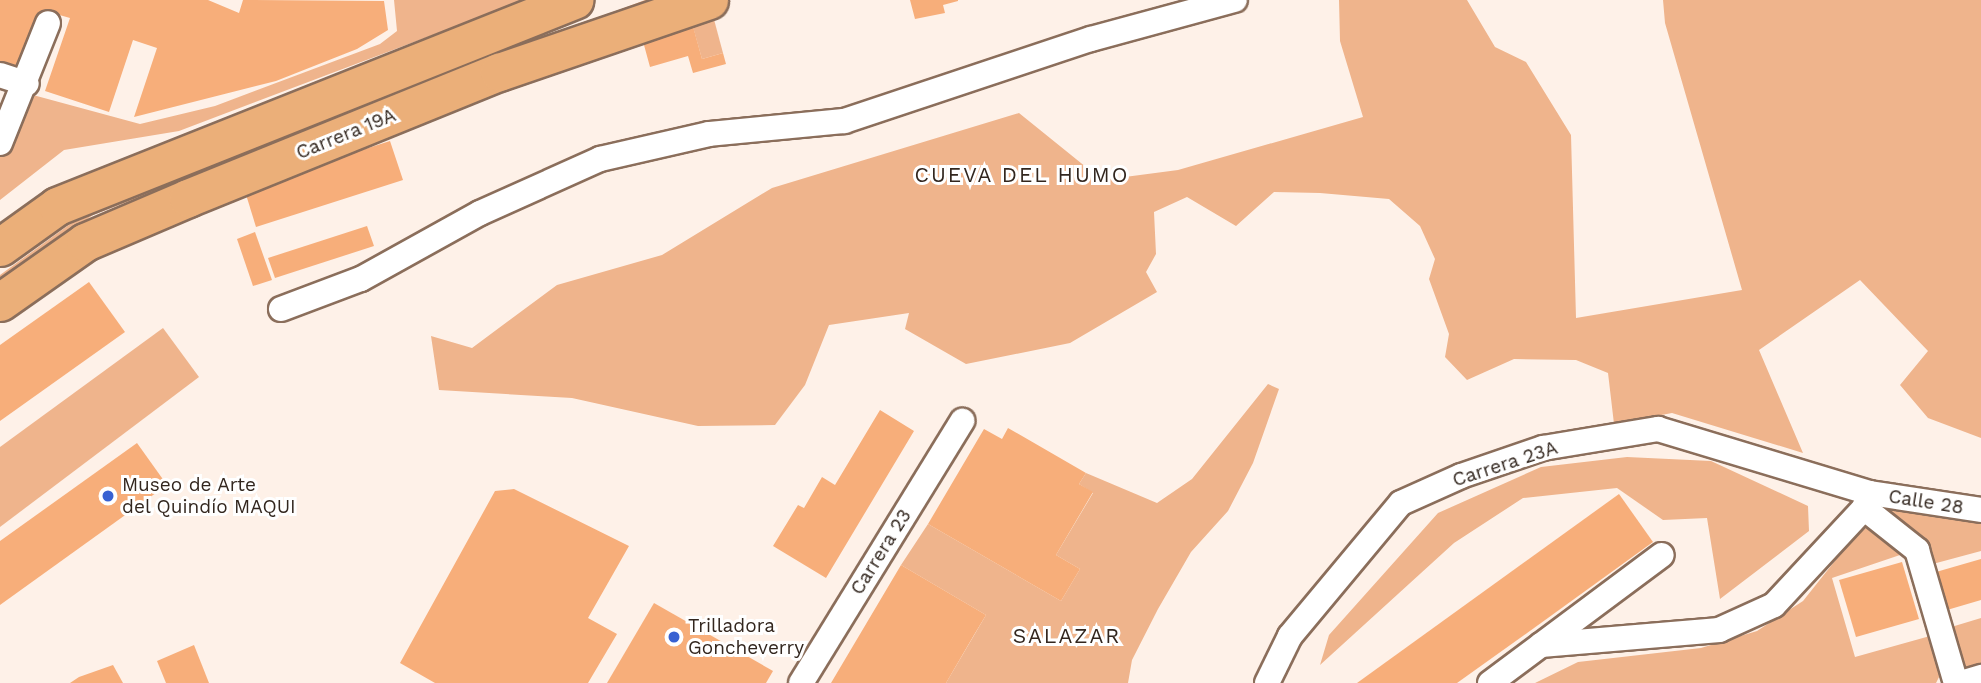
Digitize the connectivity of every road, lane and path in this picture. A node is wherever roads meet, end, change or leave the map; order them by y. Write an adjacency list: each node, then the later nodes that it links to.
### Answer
1 (574, 0): 8 (main road, Carrera 19A)
2 (709, 0): 9 (main road, Carrera 19A)
3 (1235, 0): 10 (street)
4 (48, 23): 6 (street)
5 (0, 75): 6 (street)
6 (27, 84): 7 (street)
7 (0, 143)
8 (0, 247)
9 (0, 302)
10 (281, 309)
11 (962, 421): 17 (street, Carrera 23)
12 (1867, 500): 13 (street, Calle 28); 15 (street); 18 (street, Carrera 23A); 20 (street)
13 (1981, 510)
14 (1662, 555): 15 (street)
15 (1541, 645): 19 (street)
16 (1981, 677): 20 (street)
17 (801, 683)
18 (1268, 683)
19 (1490, 683)
20 (1958, 683)

